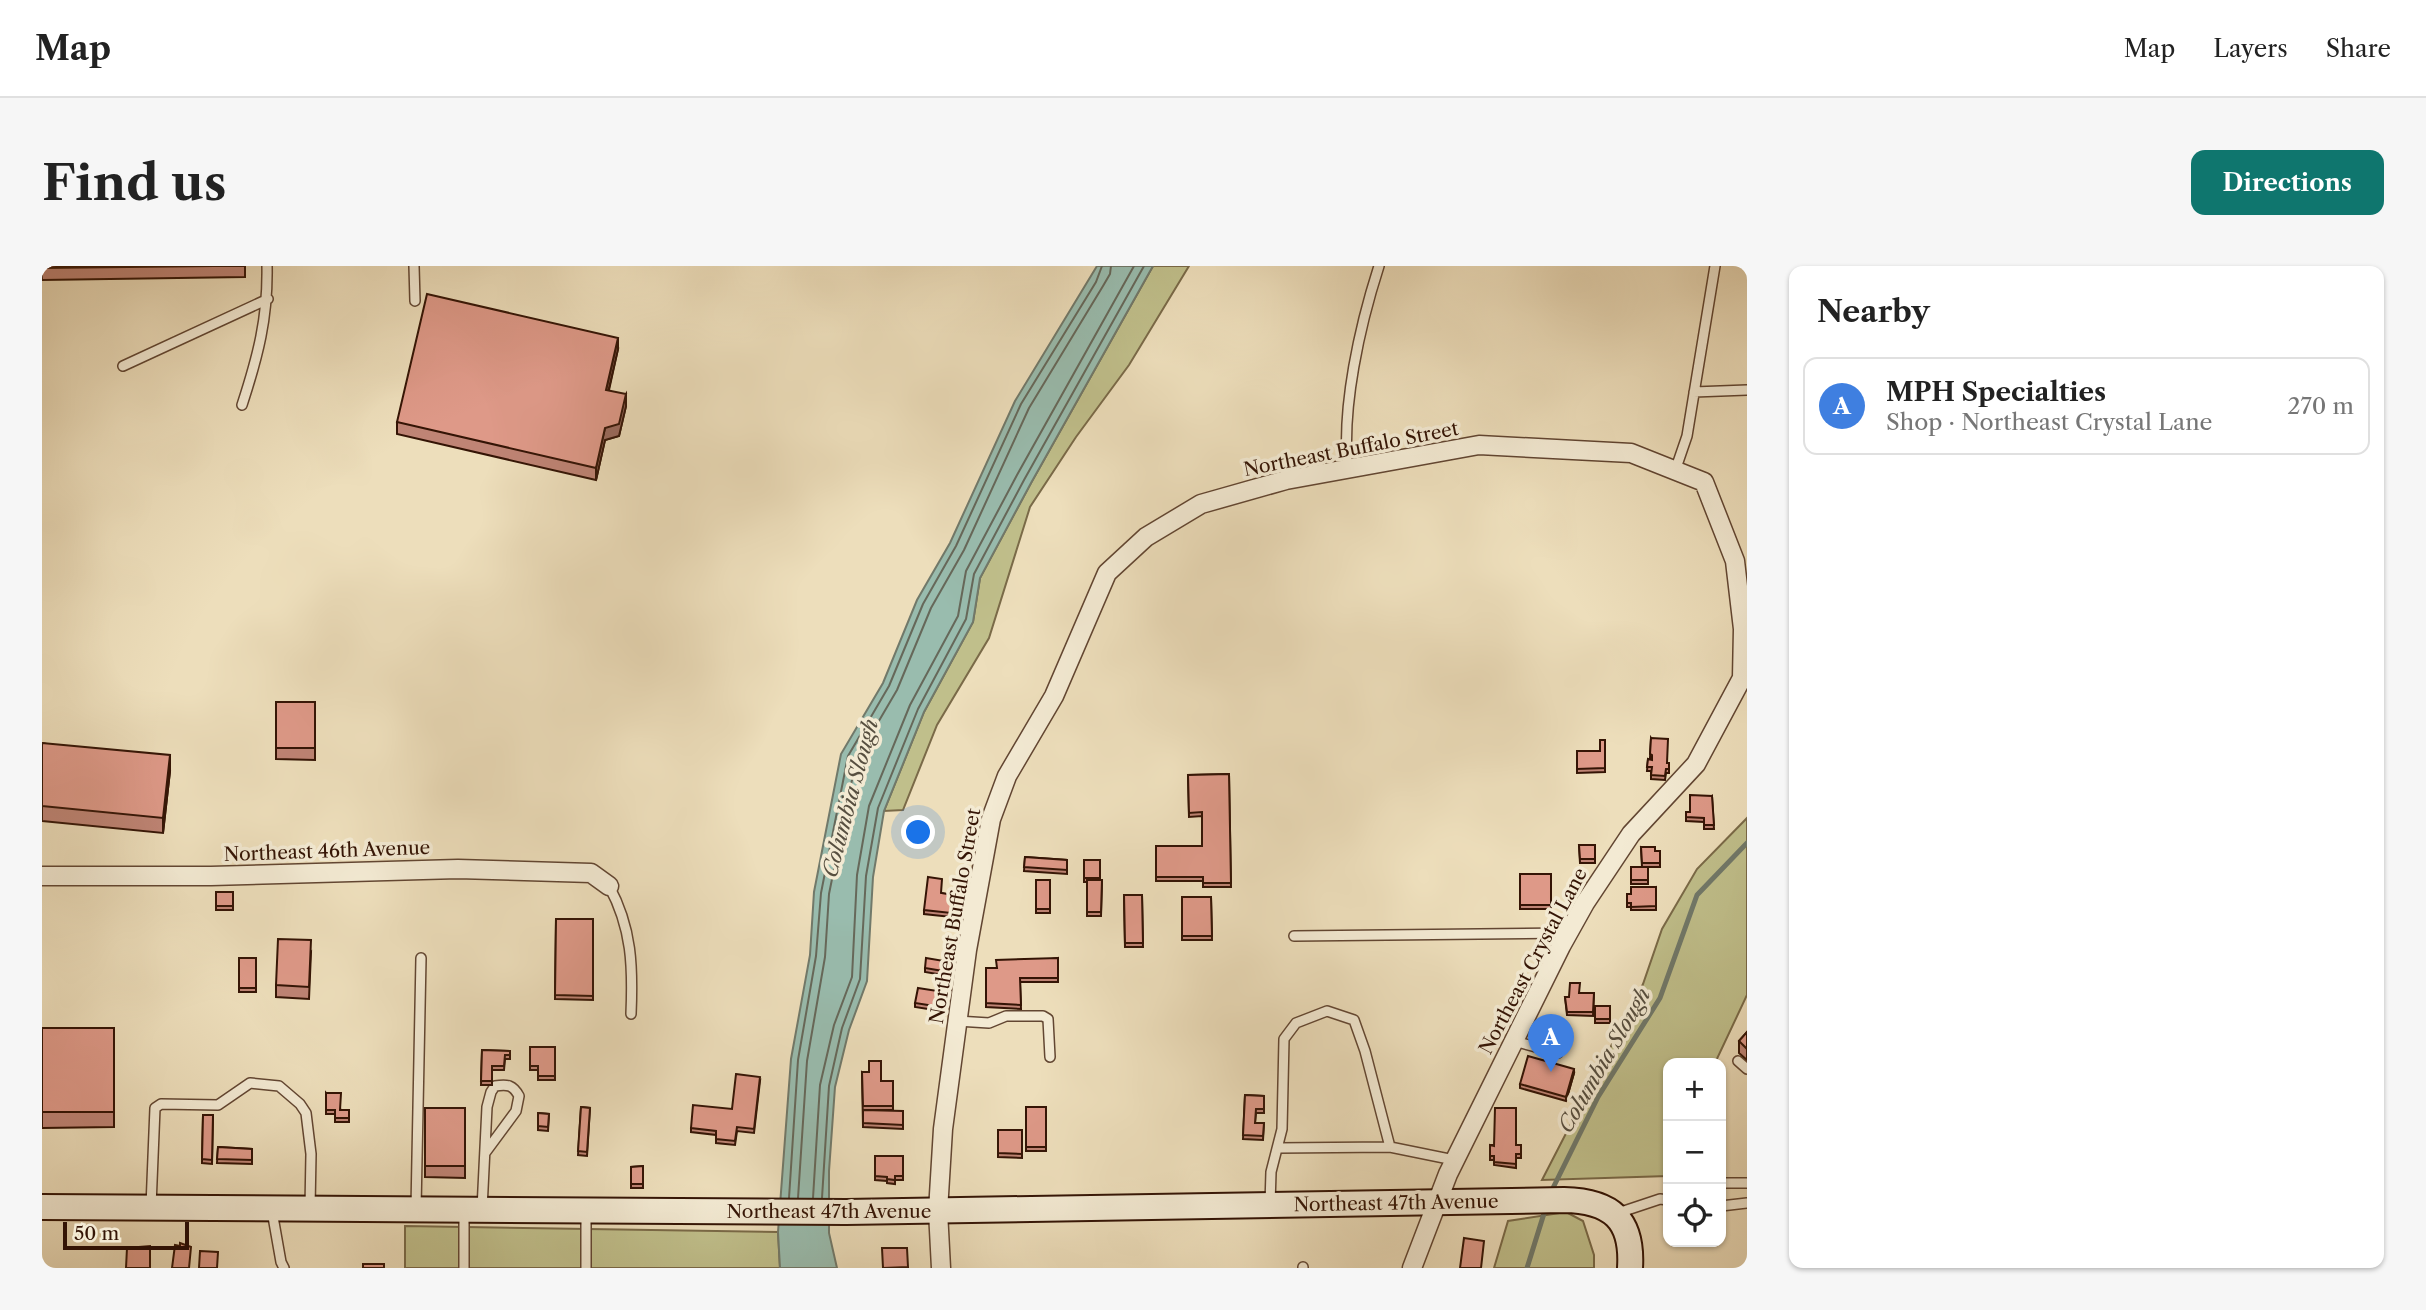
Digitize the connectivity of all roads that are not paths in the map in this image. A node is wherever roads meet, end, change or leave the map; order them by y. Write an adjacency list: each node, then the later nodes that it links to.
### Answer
1 (267, 266): 5 (lane)
2 (414, 266): 6 (lane)
3 (1379, 266): 11 (lane)
4 (1715, 266): 9 (lane)
5 (268, 299): 7 (lane); 10 (lane)
6 (415, 301)
7 (123, 366)
8 (1747, 390): 9 (lane)
9 (1694, 392): 12 (lane)
10 (242, 405)
11 (1348, 470): 12 (street, Northeast Buffalo Street); 20 (street, Northeast Buffalo Street)
12 (1675, 471): 13 (street, Northeast Buffalo Street)
13 (1742, 617): 16 (street, Northeast Crystal Lane)
14 (42, 876): 15 (street, Northeast 46th Avenue)
15 (609, 886): 19 (lane)
16 (1568, 933): 17 (lane); 21 (street, Northeast Crystal Lane)
17 (1294, 936)
18 (421, 958): 41 (lane)
19 (631, 1014)
20 (957, 1021): 23 (lane); 44 (street, Northeast Buffalo Street)
21 (1514, 1041): 22 (lane); 29 (street, Northeast Crystal Lane)
22 (1559, 1053)
23 (1050, 1057)
24 (1738, 1061): 25 (lane)
25 (1747, 1069)
26 (1278, 1147): 27 (lane); 27 (lane); 36 (lane)
27 (1390, 1147): 29 (lane)
28 (485, 1153): 28 (lane); 42 (lane)
29 (1454, 1160): 33 (street, Northeast Crystal Lane)
30 (1747, 1183): 31 (lane)
31 (1726, 1184)
32 (1663, 1199): 45 (lane)
33 (1436, 1202): 36 (street, Northeast 47th Avenue); 45 (street, Northeast 47th Avenue); 50 (street, Northeast Crystal Lane)
34 (1747, 1203): 35 (lane)
35 (1726, 1205)
36 (1270, 1206): 44 (street, Northeast 47th Avenue)
37 (42, 1207): 38 (street, Northeast 47th Avenue)
38 (151, 1208): 39 (street, Northeast 47th Avenue); 40 (lane)
39 (272, 1209): 40 (street, Northeast 47th Avenue); 46 (lane)
40 (309, 1209): 41 (street, Northeast 47th Avenue)
41 (416, 1210): 42 (street, Northeast 47th Avenue)
42 (473, 1210): 43 (street, Northeast 47th Avenue); 47 (lane)
43 (586, 1211): 44 (street, Northeast 47th Avenue); 48 (lane)
44 (938, 1211): 49 (street, Northeast Buffalo Street)
45 (1613, 1214): 51 (street)
46 (284, 1268)
47 (464, 1268)
48 (586, 1268)
49 (941, 1268)
50 (1412, 1268)
51 (1630, 1268)

